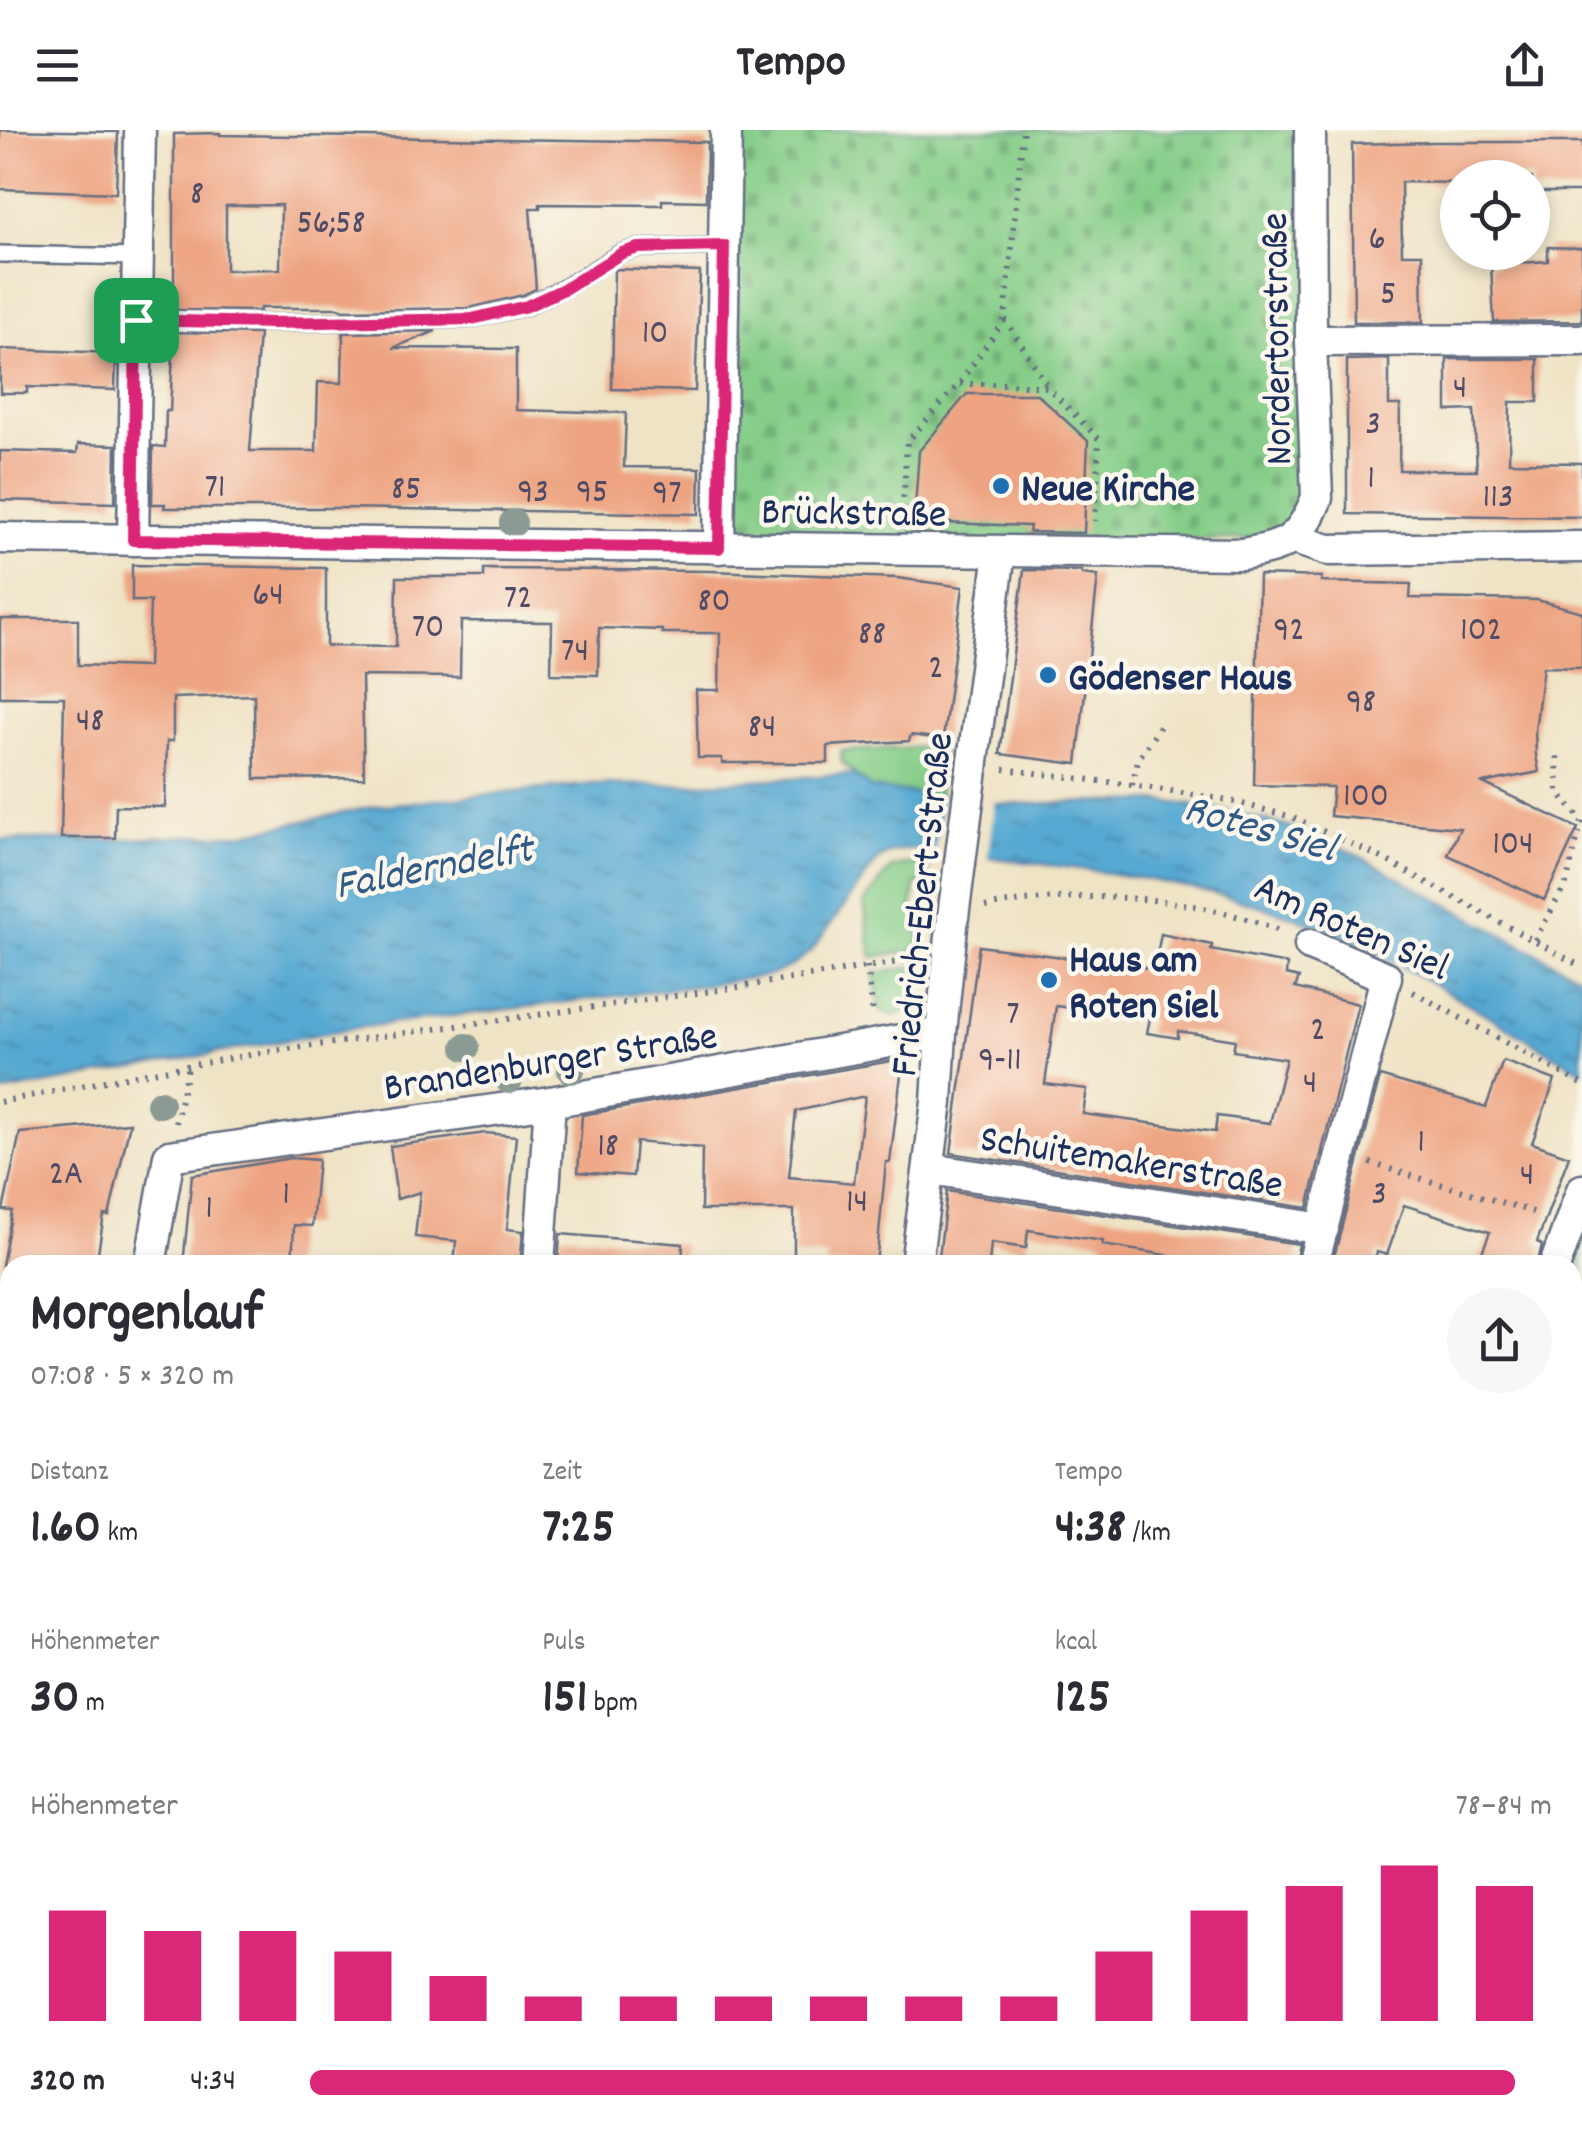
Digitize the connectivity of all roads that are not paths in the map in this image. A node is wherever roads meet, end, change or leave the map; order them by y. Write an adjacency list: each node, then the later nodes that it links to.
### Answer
1 (140, 130): 6 (street)
2 (726, 130): 4 (street)
3 (1310, 130): 9 (street, Nordertorstraße)
4 (724, 246): 7 (lane); 14 (street)
5 (0, 254): 6 (lane)
6 (138, 257): 7 (street)
7 (136, 320): 12 (street)
8 (1582, 340): 9 (street)
9 (1311, 341): 11 (street, Nordertorstraße)
10 (0, 538): 12 (street, Brückstraße)
11 (1292, 538): 13 (street); 15 (street, Brückstraße)
12 (133, 540): 14 (street, Brückstraße)
13 (1582, 547)
14 (719, 548): 15 (street, Brückstraße)
15 (1000, 552): 17 (street, Friedrich-Ebert-Straße)
16 (1310, 945): 21 (street, Am Roten Siel)
17 (941, 1033): 18 (street, Brandenburger Straße); 19 (street, Friedrich-Ebert-Straße)
18 (550, 1102): 23 (street, Brandenburger Straße); 24 (street)
19 (930, 1169): 21 (street, Schuitemakerstraße); 25 (street, Friedrich-Ebert-Straße)
20 (1582, 1190): 22 (street)
21 (1322, 1228): 26 (street)
22 (1572, 1229): 27 (street)
23 (152, 1255)
24 (540, 1255)
25 (917, 1255)
26 (1315, 1255)
27 (1559, 1255)

